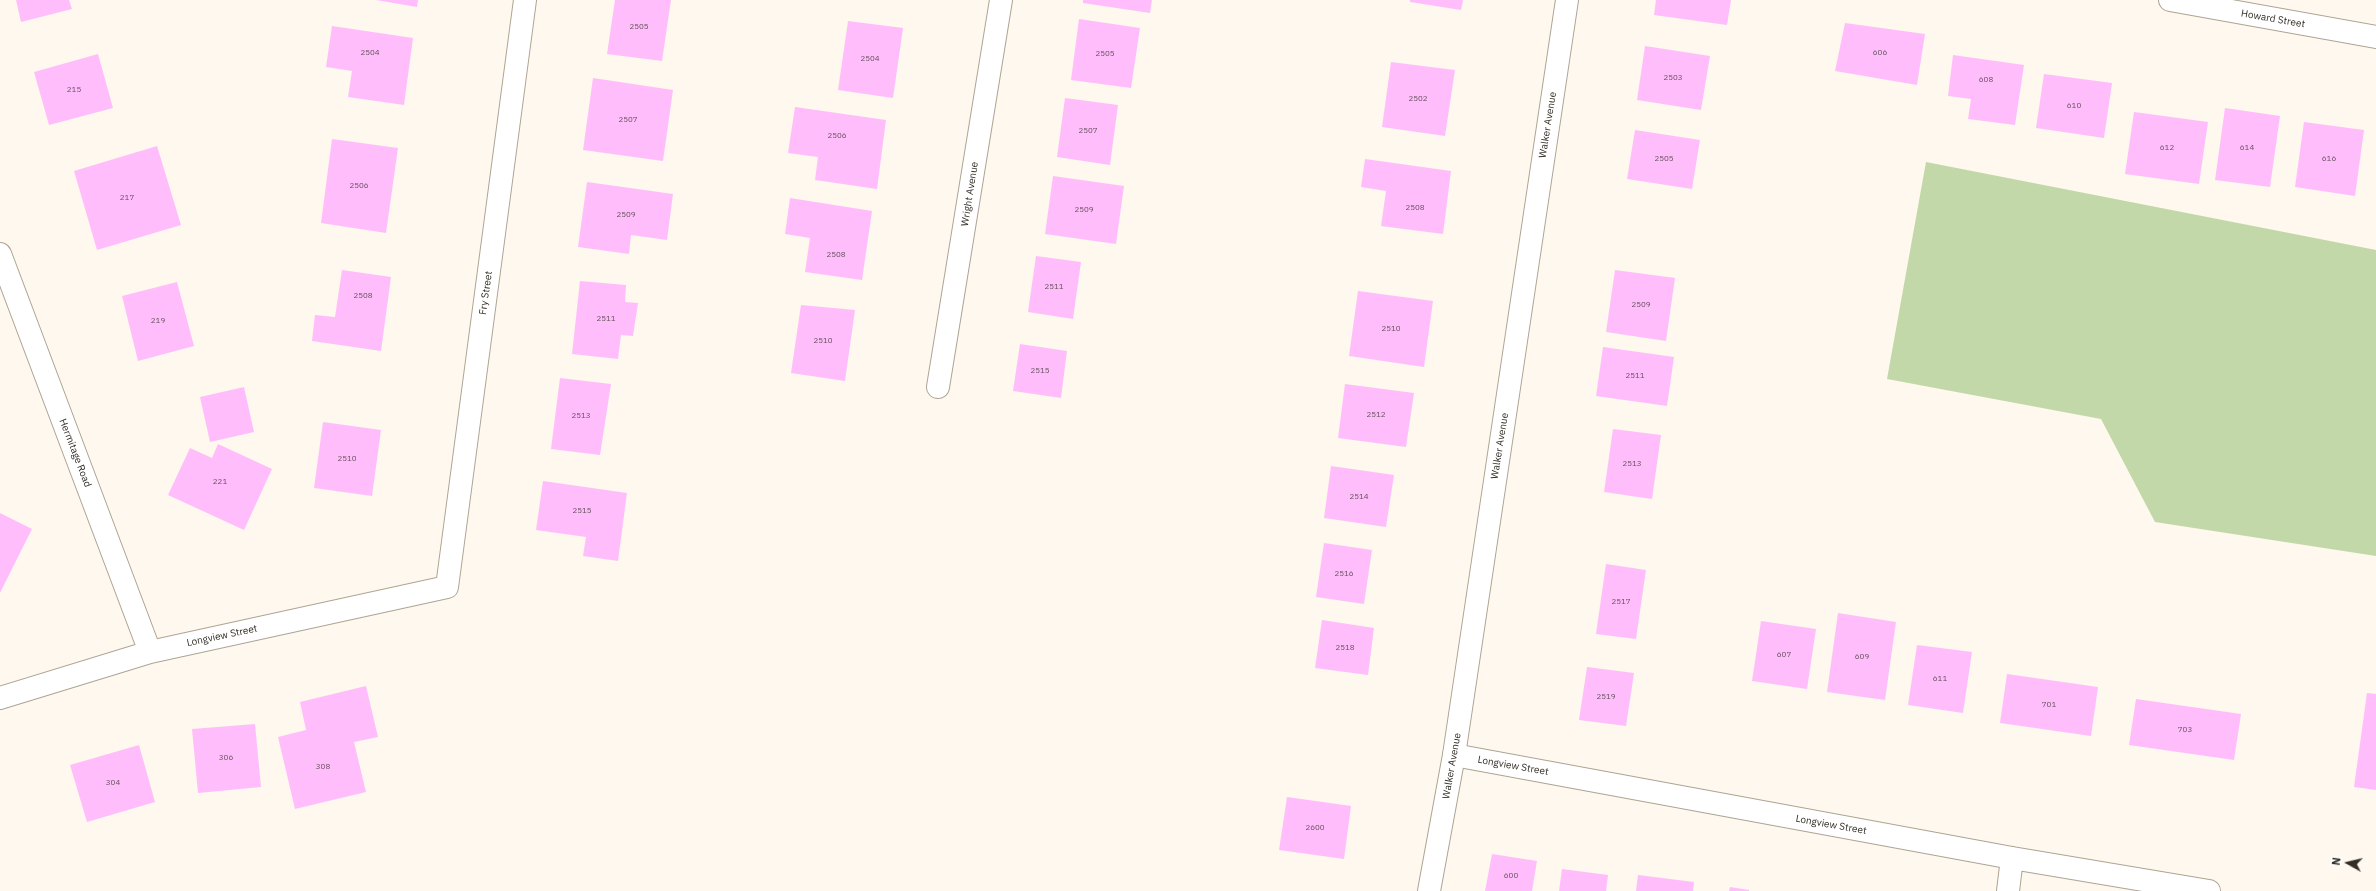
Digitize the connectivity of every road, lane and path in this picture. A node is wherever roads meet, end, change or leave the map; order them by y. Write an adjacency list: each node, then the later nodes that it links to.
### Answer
1 (525, 0): 8 (street, Fry Street)
2 (1001, 0): 7 (street, Wright Avenue)
3 (1567, 0): 11 (street, Walker Avenue)
4 (2170, 0): 5 (street, Howard Street)
5 (2376, 37)
6 (0, 254): 9 (street, Hermitage Road)
7 (938, 388)
8 (447, 587): 9 (street, Longview Street)
9 (150, 652): 10 (street, Longview Street)
10 (0, 698)
11 (1454, 755): 12 (street, Longview Street); 13 (street, Walker Avenue)
12 (2012, 858): 14 (street); 15 (street, Longview Street)
13 (1430, 891)
14 (2008, 891)
15 (2210, 891)

